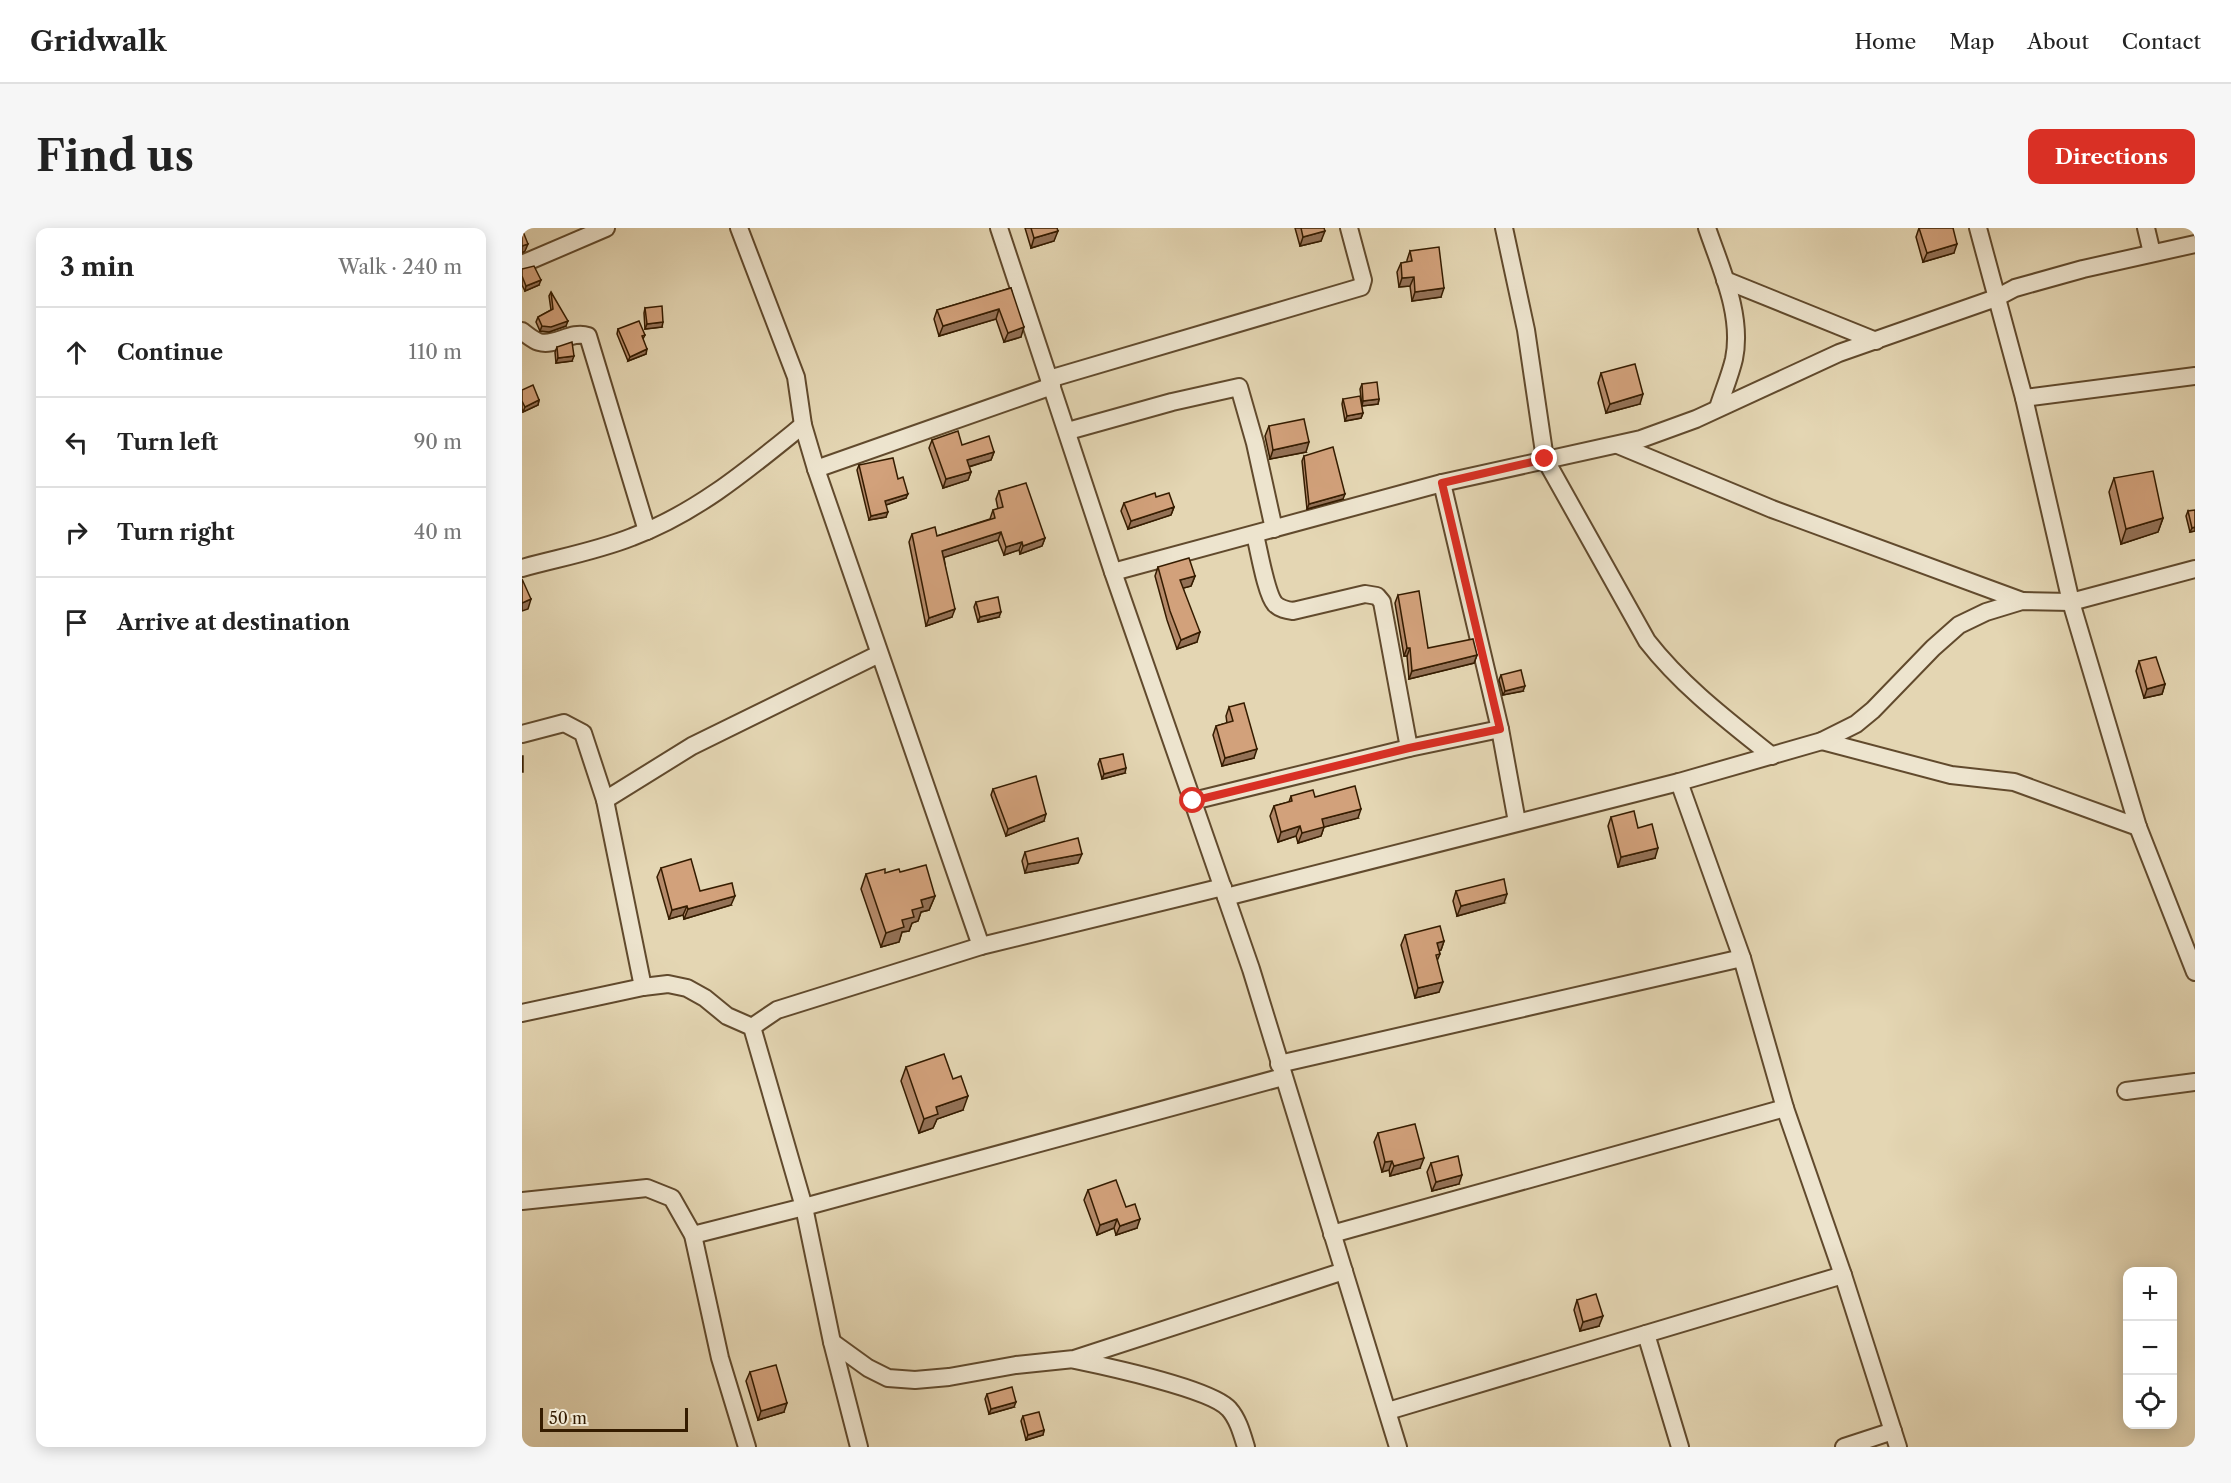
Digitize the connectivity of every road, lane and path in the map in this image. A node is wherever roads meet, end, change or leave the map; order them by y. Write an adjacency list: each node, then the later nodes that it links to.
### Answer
1 (739, 228): 20 (street)
2 (999, 228): 17 (street)
3 (1349, 228): 17 (street)
4 (1504, 228): 23 (street)
5 (1707, 228): 12 (street)
6 (1978, 228): 13 (street)
7 (2146, 228): 10 (street)
8 (595, 230): 11 (street)
9 (2195, 244): 10 (street)
10 (2152, 253): 13 (street)
11 (522, 264)
12 (1725, 280): 15 (street); 19 (street)
13 (1996, 298): 15 (street); 18 (street)
14 (522, 331): 27 (street)
15 (1876, 341): 19 (street)
16 (2195, 376): 18 (street)
17 (1051, 382): 21 (street); 24 (street)
18 (2024, 398): 33 (street)
19 (1718, 408): 22 (street)
20 (802, 425): 24 (street); 27 (street)
21 (1068, 431): 26 (street); 31 (street)
22 (1618, 445): 23 (street); 32 (street)
23 (1545, 459): 25 (street); 39 (street)
24 (816, 470): 34 (street)
25 (1442, 483): 26 (street); 35 (street)
26 (1274, 529): 28 (street)
27 (646, 531): 29 (street)
28 (1255, 535): 31 (street); 38 (street)
29 (522, 568)
30 (2195, 569): 33 (street)
31 (1113, 572): 42 (street)
32 (2022, 601): 33 (street); 37 (street)
33 (2071, 602): 44 (street)
34 (879, 654): 41 (street); 46 (street)
35 (1500, 729): 38 (street); 43 (street)
36 (522, 734): 41 (street)
37 (1822, 741): 39 (street); 44 (street)
38 (1409, 748): 42 (street)
39 (1772, 756): 40 (street)
40 (1679, 782): 43 (street); 47 (street)
41 (605, 800): 49 (street)
42 (1193, 801): 45 (street)
43 (1517, 822): 45 (street)
44 (2138, 827): 48 (street)
45 (1224, 892): 46 (street); 52 (street)
46 (981, 946): 51 (street)
47 (1742, 958): 52 (street); 55 (street)
48 (2195, 972)
49 (643, 987): 50 (street); 51 (street)
50 (522, 1013)
51 (752, 1027): 57 (street)
52 (1281, 1071): 57 (street); 58 (street)
53 (2195, 1082): 54 (street)
54 (2126, 1091)
55 (1785, 1108): 58 (street); 61 (street)
56 (522, 1201): 59 (street)
57 (804, 1207): 59 (street); 63 (street)
58 (1332, 1234): 60 (street)
59 (693, 1235): 67 (street)
60 (1344, 1271): 64 (street); 65 (street)
61 (1844, 1275): 62 (street); 66 (street)
62 (1646, 1334): 65 (street); 71 (street)
63 (832, 1342): 64 (street); 68 (street)
64 (1074, 1359): 69 (street)
65 (1388, 1411): 70 (street)
66 (1895, 1439): 72 (street)
67 (747, 1447)
68 (859, 1447)
69 (1246, 1447)
70 (1398, 1447)
71 (1680, 1447)
72 (1844, 1447)

